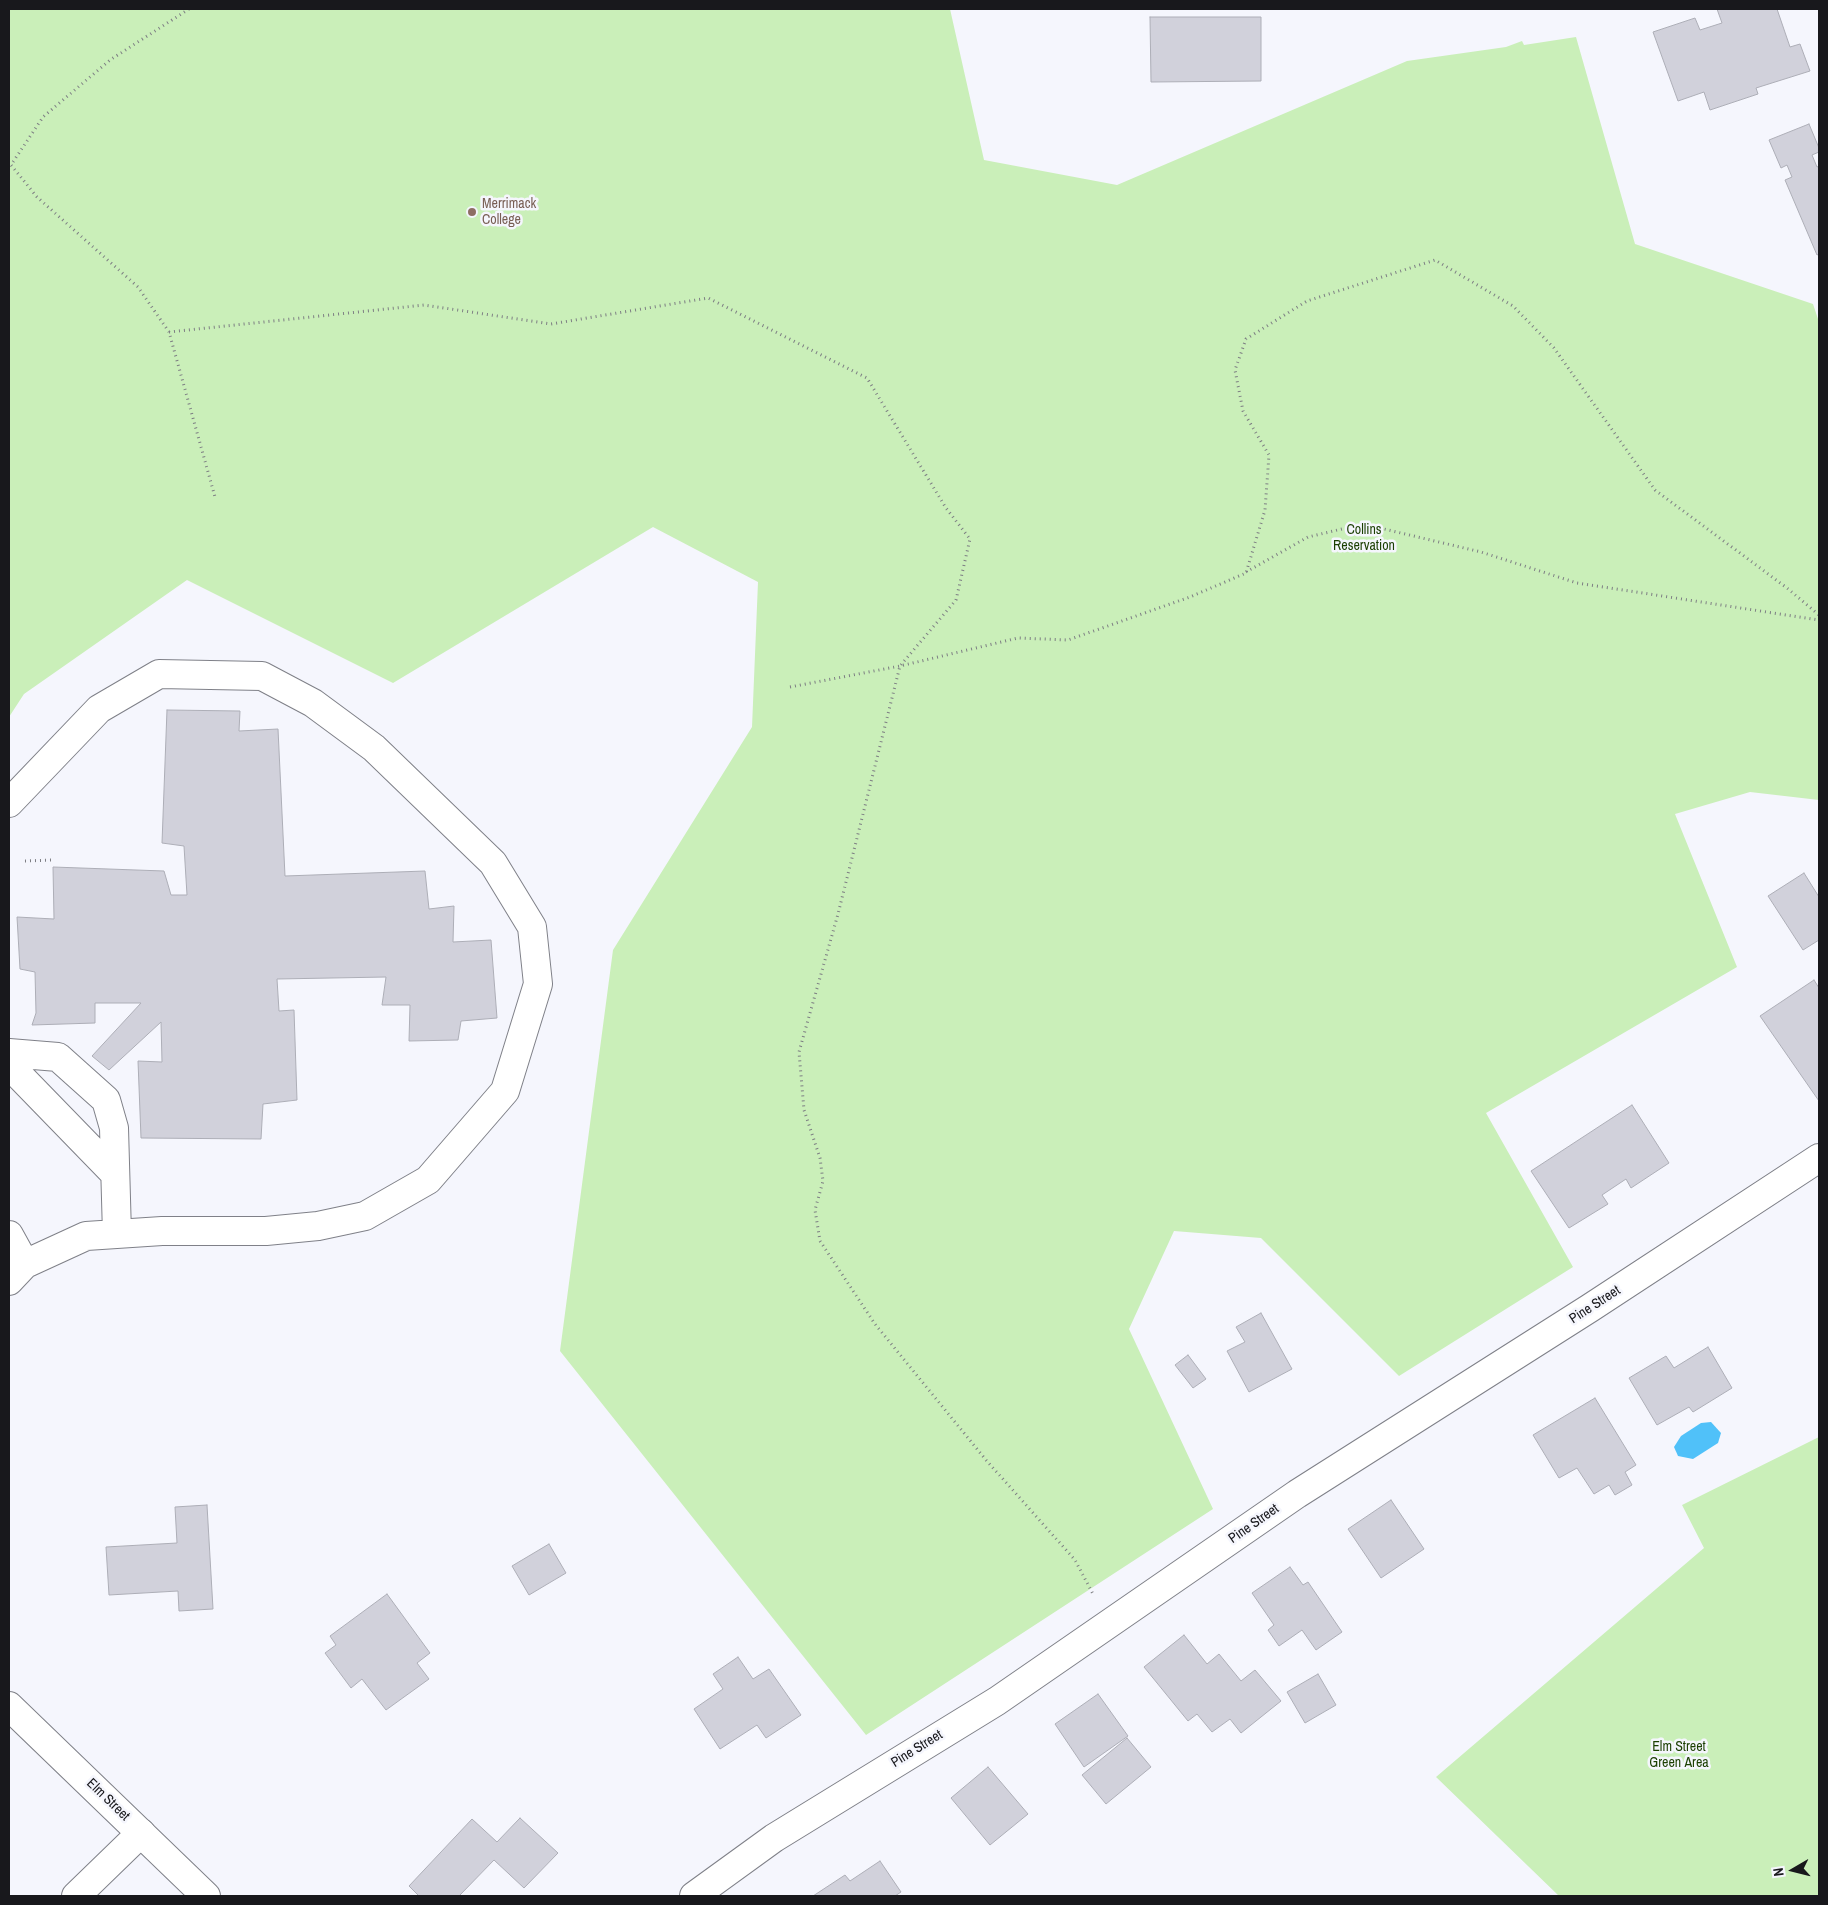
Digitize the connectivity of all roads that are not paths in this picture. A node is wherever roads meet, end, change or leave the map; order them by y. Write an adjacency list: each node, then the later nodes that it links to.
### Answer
1 (9, 803): 6 (street)
2 (9, 1053): 5 (street)
3 (9, 1065): 5 (street)
4 (1819, 1158): 13 (street, Pine Street)
5 (115, 1174): 6 (street)
6 (117, 1234): 8 (street)
7 (9, 1235): 8 (street)
8 (17, 1272)
9 (9, 1706): 10 (street, Elm Street)
10 (142, 1833): 11 (street); 12 (street, Elm Street)
11 (76, 1896)
12 (206, 1896)
13 (694, 1896)

